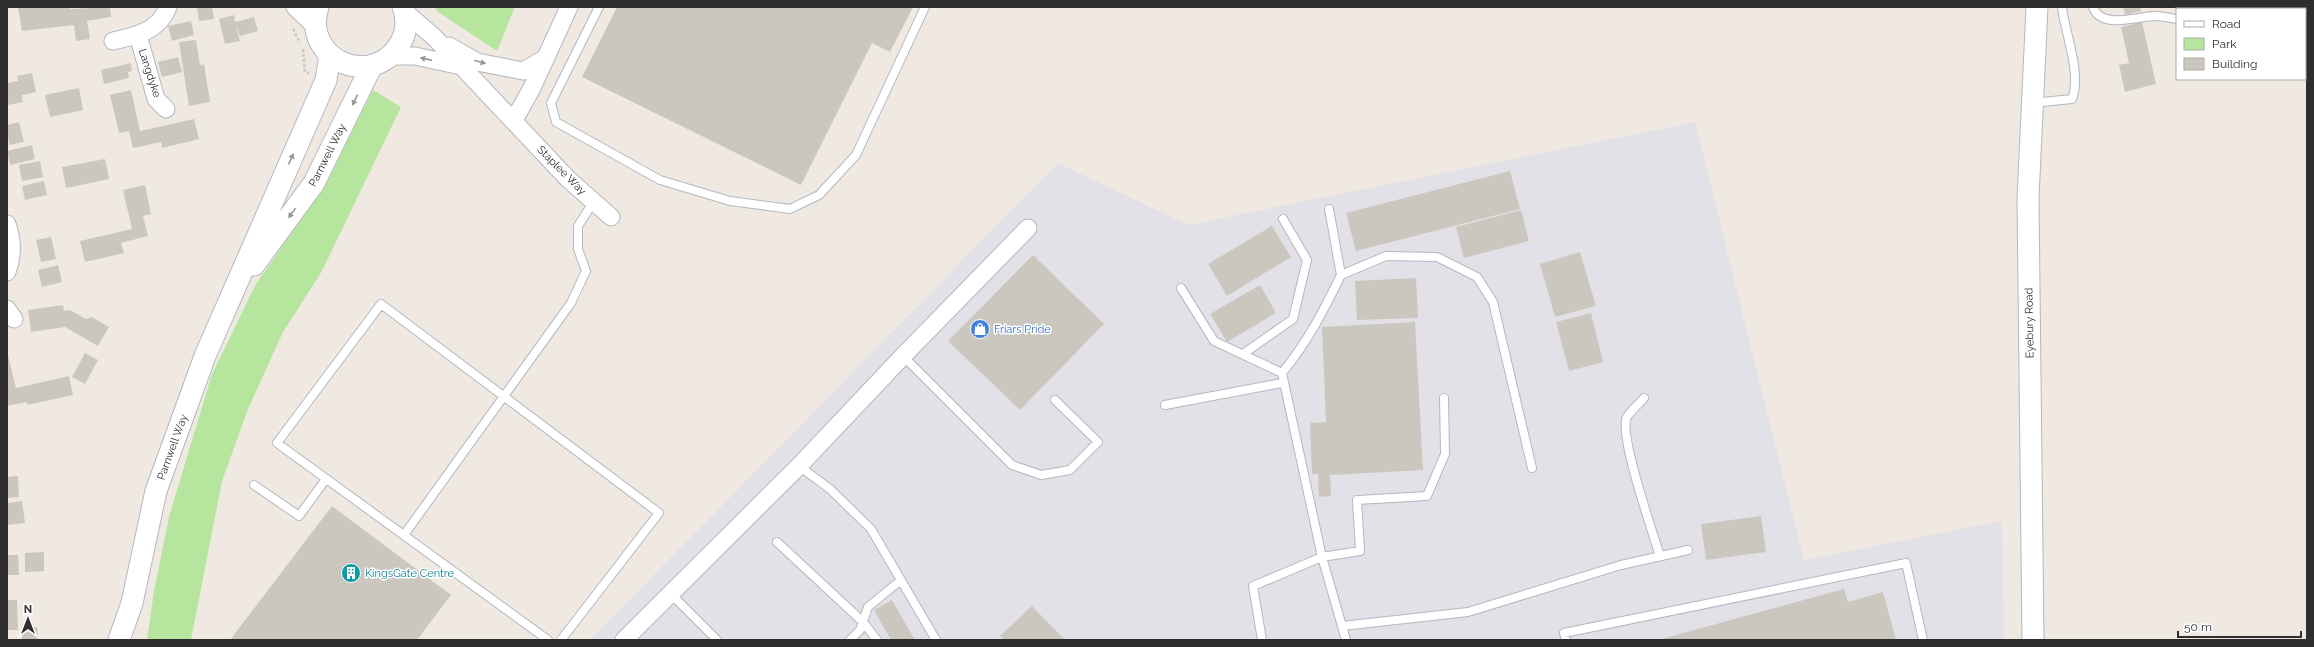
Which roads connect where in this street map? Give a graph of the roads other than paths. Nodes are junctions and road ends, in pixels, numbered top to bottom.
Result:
1 (168, 7) edge
2 (569, 7) edge
3 (599, 7) edge
4 (925, 7) edge
5 (2037, 7) edge
6 (2062, 7) edge
7 (2094, 7) edge
8 (404, 9) edge
9 (292, 14) edge
10 (316, 17) edge
11 (2176, 20) edge
12 (138, 35) junction
13 (434, 37) junction
14 (113, 41) dead end
15 (330, 55) junction
16 (546, 58) junction
17 (381, 60) junction
18 (461, 66) junction
19 (2032, 104) junction
20 (166, 109) dead end
21 (514, 120) junction
22 (594, 202) junction
23 (1329, 209) dead end
24 (611, 217) dead end
25 (1283, 219) dead end
26 (7, 224) edge
27 (1028, 228) dead end
28 (7, 272) edge
29 (1342, 275) junction
30 (1181, 288) dead end
31 (231, 298) junction
32 (1243, 354) junction
33 (903, 356) junction
34 (1282, 373) junction
35 (1282, 383) junction
36 (504, 397) junction
37 (1444, 398) dead end
38 (1644, 398) dead end
39 (1055, 400) dead end
40 (1166, 405) dead end
41 (799, 466) junction
42 (1532, 468) dead end
43 (326, 480) junction
44 (254, 485) dead end
45 (404, 535) junction
46 (777, 542) dead end
47 (1688, 550) dead end
48 (1660, 556) junction
49 (1322, 557) junction
50 (902, 580) junction
51 (671, 594) junction
52 (132, 602) junction
53 (863, 622) junction
54 (1342, 626) junction
55 (119, 640) edge
56 (135, 640) edge
57 (548, 640) edge
58 (561, 640) edge
59 (624, 640) edge
60 (717, 640) edge
61 (850, 640) edge
62 (877, 640) edge
63 (936, 640) edge
64 (1262, 640) edge
65 (1346, 640) edge
66 (1566, 640) edge
67 (1923, 640) edge
68 (2033, 640) edge

1 - 12 street, Langdyke
2 - 16 street
3 - 4 lane
5 - 19 street, Eyebury Road
6 - 19 lane
7 - 11 lane
8 - 13 street, Staplee Way
8 - 17 street, Parnwell Way
9 - 10 street
10 - 15 street
12 - 14 street, Langdyke
12 - 20 street, Langdyke
13 -> 16 street, Staplee Way
13 - 18 street, Staplee Way
15 - 17 street
31 -> 15 street, Parnwell Way
16 - 21 street
18 -> 17 street
17 -> 31 street, Parnwell Way
18 - 21 street, Staplee Way
19 - 68 street, Eyebury Road
21 - 22 street, Staplee Way
22 - 24 street, Staplee Way
22 - 36 lane
23 - 29 lane
25 - 32 lane
26 - 28 street
27 - 33 street
29 - 34 lane
29 - 42 lane
30 - 32 lane
31 - 52 street, Parnwell Way
32 - 34 lane
33 - 39 lane
33 - 41 street
34 - 35 lane
35 - 40 lane
35 - 49 lane
36 - 43 lane
36 - 45 lane
36 - 58 lane
37 - 49 lane
38 - 48 lane
41 - 50 lane
41 - 51 street
43 - 44 lane
43 - 45 lane
45 - 57 lane
46 - 53 lane
47 - 48 lane
48 - 54 lane
49 - 54 lane
49 - 64 lane
50 - 53 lane
50 - 63 lane
51 - 59 street
51 - 60 lane
52 - 55 street, Parnwell Way
52 - 56 street, Parnwell Way
53 - 61 lane
53 - 62 lane
54 - 65 lane
66 - 67 lane

